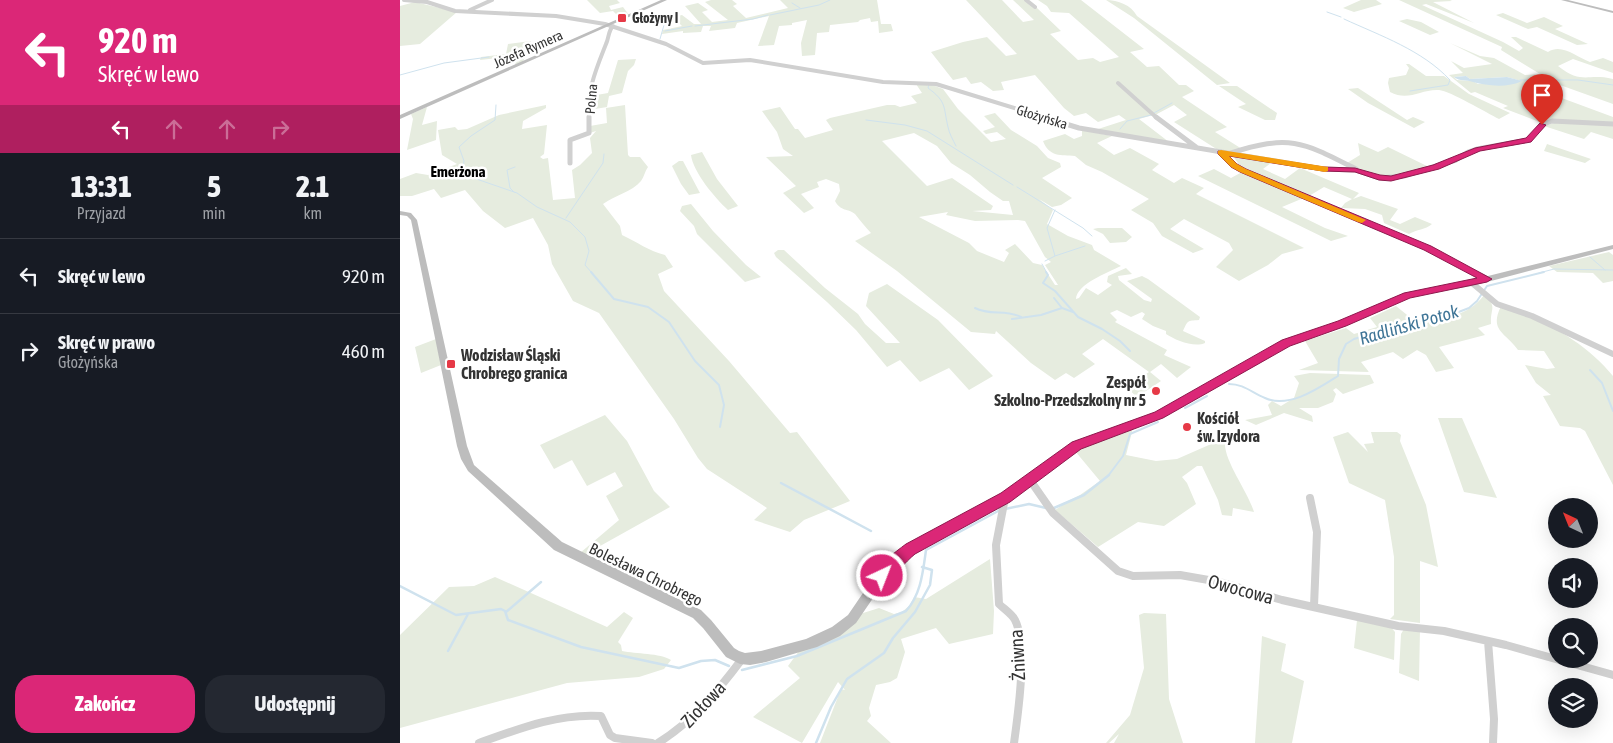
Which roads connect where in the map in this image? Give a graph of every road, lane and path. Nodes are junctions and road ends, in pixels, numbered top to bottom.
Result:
1 (404, 0) edge
2 (417, 0) edge
3 (492, 0) edge
4 (665, 0) edge
5 (1026, 0) edge
6 (1563, 0) edge
7 (1035, 7) dead end
8 (465, 11) junction
9 (1613, 12) edge
10 (611, 26) junction
11 (1118, 84) dead end
12 (400, 118) edge
13 (1613, 124) edge
14 (1199, 149) junction
15 (1221, 152) junction
16 (1230, 154) junction
17 (570, 163) dead end
18 (1362, 171) junction
19 (400, 214) edge
20 (1613, 247) edge
21 (1487, 279) junction
22 (1472, 283) junction
23 (1613, 354) edge
24 (1030, 480) junction
25 (1310, 498) dead end
26 (1004, 506) junction
27 (1314, 606) junction
28 (1488, 641) junction
29 (742, 659) junction
30 (1613, 675) edge
31 (479, 743) edge
32 (652, 743) edge
33 (658, 743) edge
34 (1014, 743) edge
35 (1493, 743) edge

1 - 2 street, Głożyńska
2 - 8 street, Głożyńska
3 - 8 street
4 - 10 street, Józefa Rymera
5 - 7 street
6 - 9 street
8 - 10 street, Głożyńska
10 - 12 street, Józefa Rymera
10 - 14 street, Głożyńska
10 - 17 street, Polna
11 - 14 street
13 - 18 street, Głożyńska
14 - 15 street, Głożyńska
15 - 16 street, Głożyńska
15 - 21 street
16 - 18 street, Głożyńska
16 - 18 street
19 - 29 street, Bolesława Chrobrego
20 - 21 street
21 - 22 street
22 - 23 street
22 - 24 street
24 - 26 street
24 - 27 street, Owocowa
25 - 27 street
26 - 29 street
26 - 34 street, Żniwna
27 - 28 street, Owocowa
28 - 30 street, Owocowa
28 - 35 street
29 - 33 street, Ziołowa
31 - 32 street

